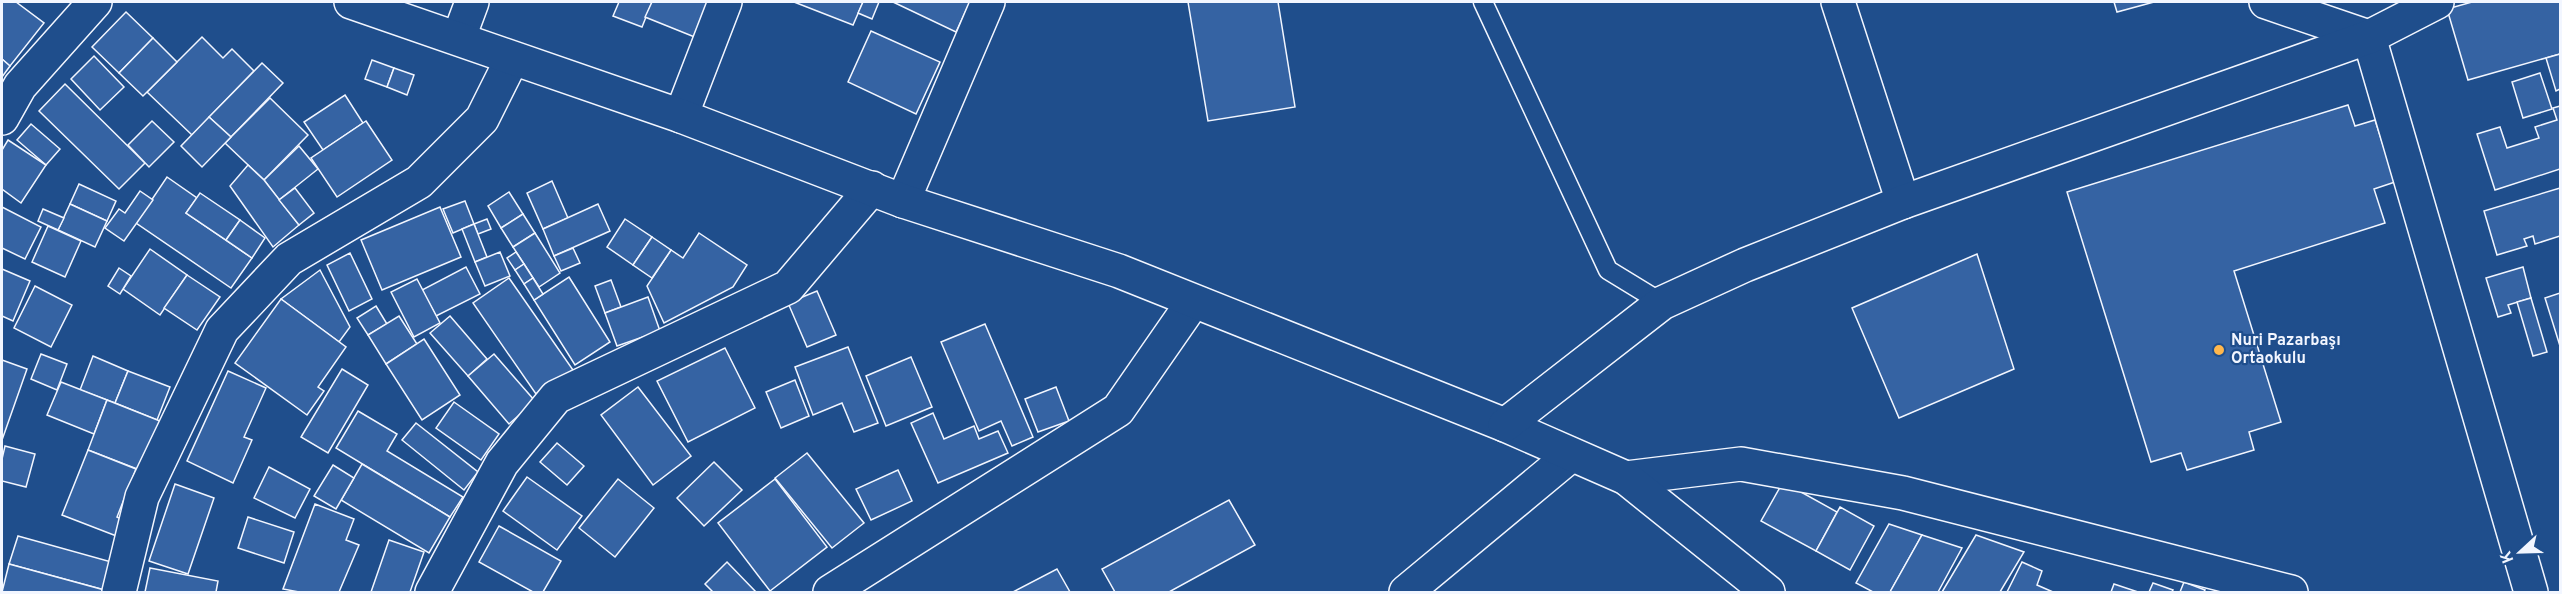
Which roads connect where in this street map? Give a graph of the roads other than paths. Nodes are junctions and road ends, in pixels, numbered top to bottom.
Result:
1 (95, 2) edge
2 (351, 2) edge
3 (472, 2) edge
4 (724, 2) edge
5 (988, 2) edge
6 (1483, 2) edge
7 (1839, 2) edge
8 (2266, 2) edge
9 (2437, 2) edge
10 (2369, 37) junction
11 (459, 38) junction
12 (512, 59) junction
13 (681, 116) junction
14 (2, 118) edge
15 (872, 188) junction
16 (903, 201) junction
17 (1903, 202) junction
18 (1193, 302) junction
19 (1662, 303) junction
20 (1505, 425) junction
21 (1571, 455) junction
22 (1626, 478) junction
23 (119, 592) edge
24 (432, 592) edge
25 (830, 592) edge
26 (1406, 592) edge
27 (1767, 592) edge
28 (2291, 592) edge
29 (2531, 592) edge

1 - 14 street
2 - 11 street
3 - 11 street
4 - 13 street
5 - 16 street
6 - 19 lane
7 - 17 street
8 - 10 street
9 - 10 street
10 - 17 street
10 - 29 street
11 - 12 street
12 - 13 street
12 - 23 street
13 - 15 street
15 - 16 street
15 - 24 street
16 - 18 street
17 - 19 street
18 - 20 street
18 - 25 street
19 - 20 street
20 - 21 street
21 - 22 street
21 - 26 street
22 - 27 street
22 - 28 street

